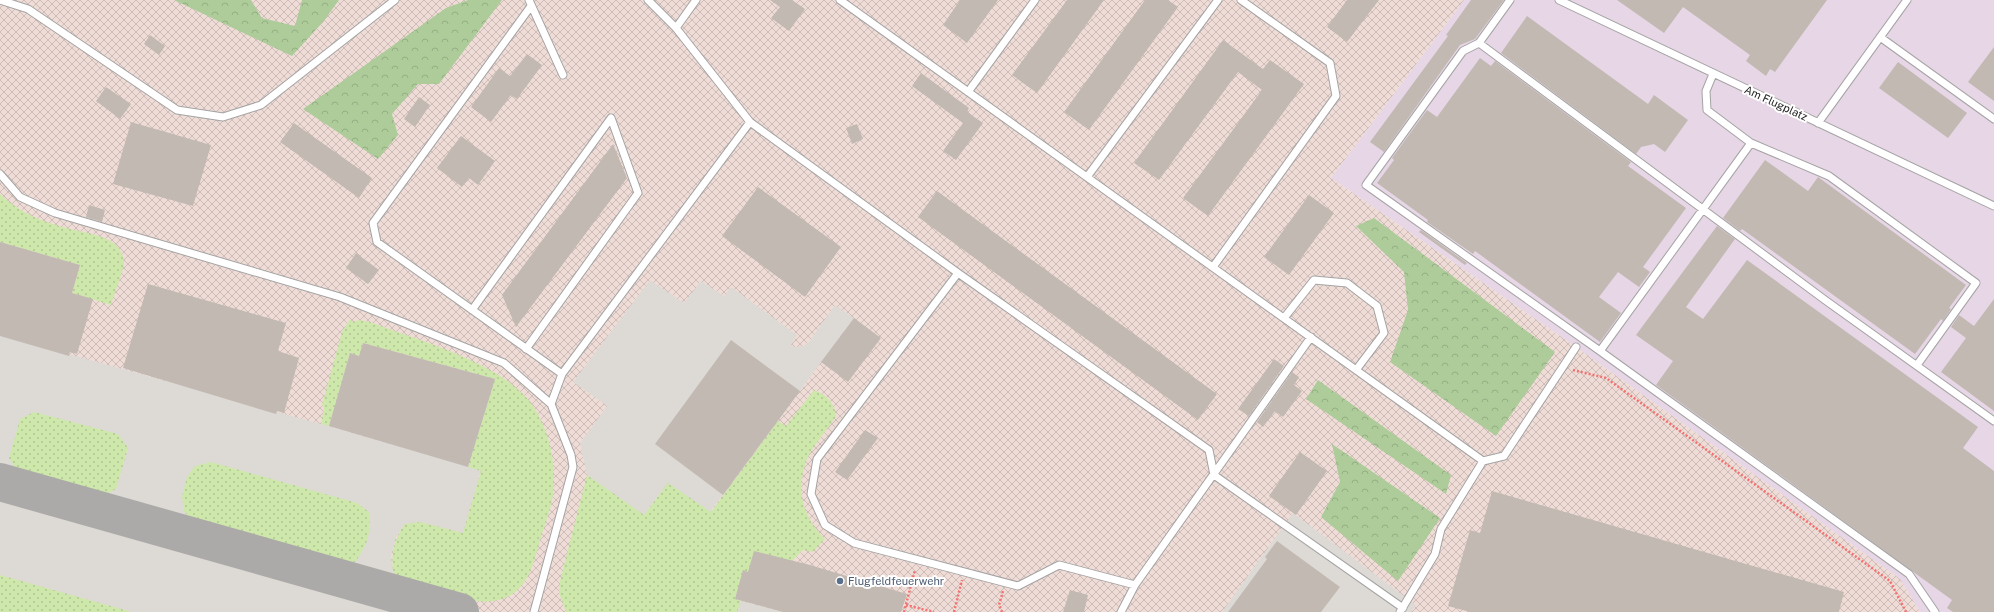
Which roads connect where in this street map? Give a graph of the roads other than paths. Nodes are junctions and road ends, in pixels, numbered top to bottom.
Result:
1 (0, 0) edge
2 (395, 0) edge
3 (648, 0) edge
4 (696, 0) edge
5 (840, 0) edge
6 (1035, 0) edge
7 (1218, 0) edge
8 (1241, 0) edge
9 (1510, 0) edge
10 (1559, 0) edge
11 (1907, 0) edge
12 (530, 3) edge
13 (676, 28) junction
14 (1880, 37) junction
15 (1479, 43) junction
16 (1714, 74) junction
17 (563, 75) dead end
18 (968, 92) junction
19 (1994, 119) edge
20 (750, 122) junction
21 (1818, 123) junction
22 (1751, 143) junction
23 (0, 174) edge
24 (1087, 177) junction
25 (1994, 206) edge
26 (1703, 209) junction
27 (1213, 268) junction
28 (958, 273) junction
29 (472, 310) junction
30 (1284, 318) junction
31 (1311, 337) junction
32 (1576, 347) dead end
33 (526, 349) junction
34 (1600, 351) junction
35 (1917, 365) junction
36 (1356, 370) junction
37 (562, 374) junction
38 (551, 404) junction
39 (1994, 421) edge
40 (1483, 461) junction
41 (1214, 475) junction
42 (1135, 585) junction
43 (1401, 610) edge
44 (534, 612) edge
45 (1121, 612) edge
46 (1935, 612) edge

1 - 2 lane
3 - 13 lane
4 - 13 lane
5 - 18 lane
6 - 18 lane
7 - 24 lane
8 - 27 lane
9 - 15 lane
10 - 16 lane, Am Flugplatz
11 - 14 lane
12 - 17 lane
12 - 29 lane
13 - 20 lane
14 - 19 lane
14 - 21 lane
15 - 26 lane
15 - 34 lane
16 - 21 lane, Am Flugplatz
16 - 22 lane
18 - 24 lane
20 - 28 lane
20 - 37 lane
21 - 25 lane, Am Flugplatz
22 - 26 lane
22 - 35 lane
23 - 38 lane
24 - 27 lane
26 - 34 lane
26 - 35 lane
27 - 30 lane
28 - 41 lane
28 - 42 lane
29 - 33 lane
29 - 33 lane
30 - 31 lane
30 - 36 lane
31 - 36 lane
31 - 41 lane
32 - 40 lane
33 - 37 lane
34 - 46 lane
35 - 39 lane
36 - 40 lane
37 - 38 lane
38 - 44 lane
40 - 43 lane
41 - 42 lane
41 - 43 lane
42 - 45 lane

